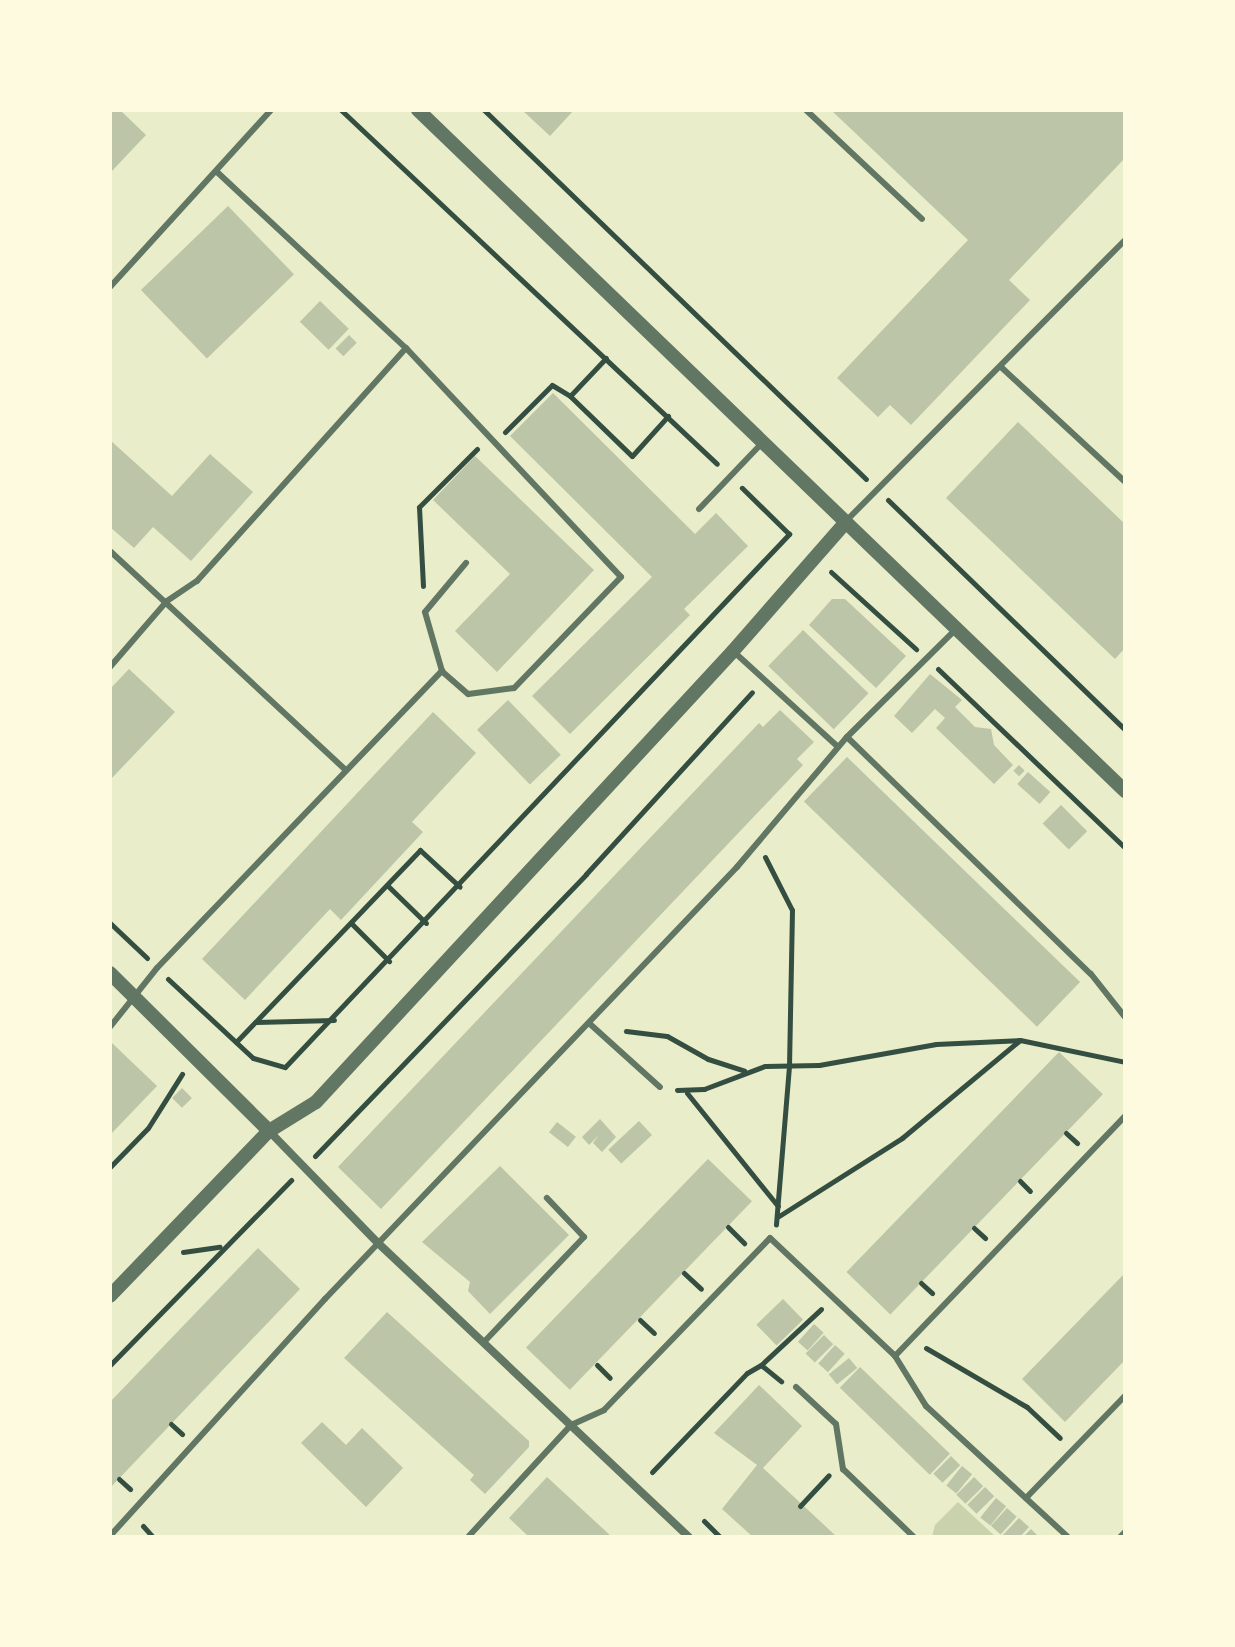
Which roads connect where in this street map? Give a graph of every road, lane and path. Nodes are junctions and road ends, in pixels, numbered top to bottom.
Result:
1 (271, 110) edge
2 (341, 110) edge
3 (418, 110) edge
4 (484, 110) edge
5 (806, 110) edge
6 (216, 171) junction
7 (922, 219) dead end
8 (1125, 240) edge
9 (110, 287) edge
10 (406, 348) junction
11 (606, 358) junction
12 (1001, 367) junction
13 (570, 396) junction
14 (668, 416) junction
15 (762, 443) junction
16 (493, 444) junction
17 (731, 477) junction
18 (1125, 482) edge
19 (877, 490) junction
20 (699, 509) dead end
21 (845, 523) junction
22 (789, 534) junction
23 (110, 551) edge
24 (815, 557) junction
25 (466, 563) dead end
26 (167, 601) junction
27 (425, 612) junction
28 (957, 628) junction
29 (733, 651) junction
30 (926, 659) junction
31 (110, 667) edge
32 (442, 671) junction
33 (764, 679) junction
34 (1125, 730) edge
35 (847, 737) junction
36 (838, 747) junction
37 (345, 769) junction
38 (1125, 791) edge
39 (757, 842) junction
40 (1125, 848) edge
41 (388, 886) junction
42 (460, 887) junction
43 (110, 923) edge
44 (351, 923) junction
45 (426, 923) junction
46 (389, 961) junction
47 (157, 968) junction
48 (110, 973) edge
49 (137, 999) junction
50 (1125, 1017) edge
51 (334, 1020) junction
52 (255, 1022) junction
53 (590, 1024) junction
54 (110, 1027) edge
55 (1020, 1040) junction
56 (236, 1042) junction
57 (192, 1052) junction
58 (1125, 1062) edge
59 (789, 1066) junction
60 (744, 1071) junction
61 (660, 1087) joint
62 (687, 1092) junction
63 (1125, 1116) edge
64 (269, 1131) junction
65 (110, 1167) edge
66 (302, 1169) junction
67 (547, 1198) dead end
68 (778, 1206) junction
69 (779, 1216) junction
70 (770, 1238) junction
71 (378, 1243) junction
72 (110, 1296) edge
73 (832, 1297) junction
74 (911, 1340) junction
75 (484, 1342) junction
76 (895, 1356) junction
77 (110, 1365) edge
78 (761, 1365) junction
79 (796, 1387) joint
80 (1125, 1396) edge
81 (571, 1425) junction
82 (1073, 1449) junction
83 (841, 1462) junction
84 (652, 1472) dead end
85 (1026, 1498) junction
86 (800, 1506) dead end
87 (1125, 1532) edge
88 (110, 1536) edge
89 (468, 1537) edge
90 (689, 1537) edge
91 (914, 1537) edge
92 (1068, 1537) edge
93 (1120, 1537) edge

1 - 6 lane
2 - 11 path
3 - 15 street
4 - 19 path
5 - 7 lane
6 - 9 lane
6 - 10 lane
8 - 12 lane
10 - 16 lane
10 - 26 lane
11 - 13 path
11 - 14 path
12 - 18 lane
12 - 19 lane
13 - 14 path
13 - 16 path
14 - 17 path
15 - 17 lane
15 - 21 street
16 - 27 path
16 - 32 lane
17 - 20 lane
17 - 22 path
19 - 21 lane
19 - 34 path
21 - 24 street
21 - 28 street
22 - 24 path
22 - 42 path
23 - 26 lane
24 - 29 street
24 - 30 path
25 - 27 lane
26 - 31 lane
26 - 37 lane
27 - 32 lane
28 - 30 lane
28 - 38 street
29 - 33 lane
29 - 64 street
30 - 35 lane
30 - 40 path
32 - 37 lane
33 - 36 lane
33 - 66 path
35 - 36 lane
35 - 50 lane
36 - 39 lane
37 - 47 lane
39 - 53 lane
39 - 59 path
41 - 42 path
41 - 44 path
41 - 45 path
42 - 45 path
43 - 47 path
44 - 46 path
44 - 52 path
45 - 46 path
46 - 51 path
47 - 49 lane
47 - 56 path
48 - 49 street
49 - 54 lane
49 - 57 street
51 - 52 path
51 - 56 path
52 - 56 path
53 - 60 path
53 - 61 lane
53 - 71 lane
55 - 58 path
55 - 59 path
55 - 69 path
57 - 64 street
57 - 65 path
59 - 60 path
59 - 68 path
60 - 62 path
61 - 62 path
62 - 68 path
63 - 74 lane
64 - 66 street
64 - 72 street
66 - 71 street
66 - 77 path
67 - 75 lane
68 - 69 path
69 - 70 path
70 - 73 lane
70 - 81 lane
71 - 75 street
71 - 88 lane
73 - 76 lane
73 - 78 path
74 - 76 lane
74 - 82 path
75 - 81 street
76 - 85 lane
78 - 79 path
78 - 84 path
79 - 83 lane
80 - 82 lane
81 - 89 lane
81 - 90 street
82 - 85 lane
83 - 86 path
83 - 91 lane
85 - 92 lane
87 - 93 lane

